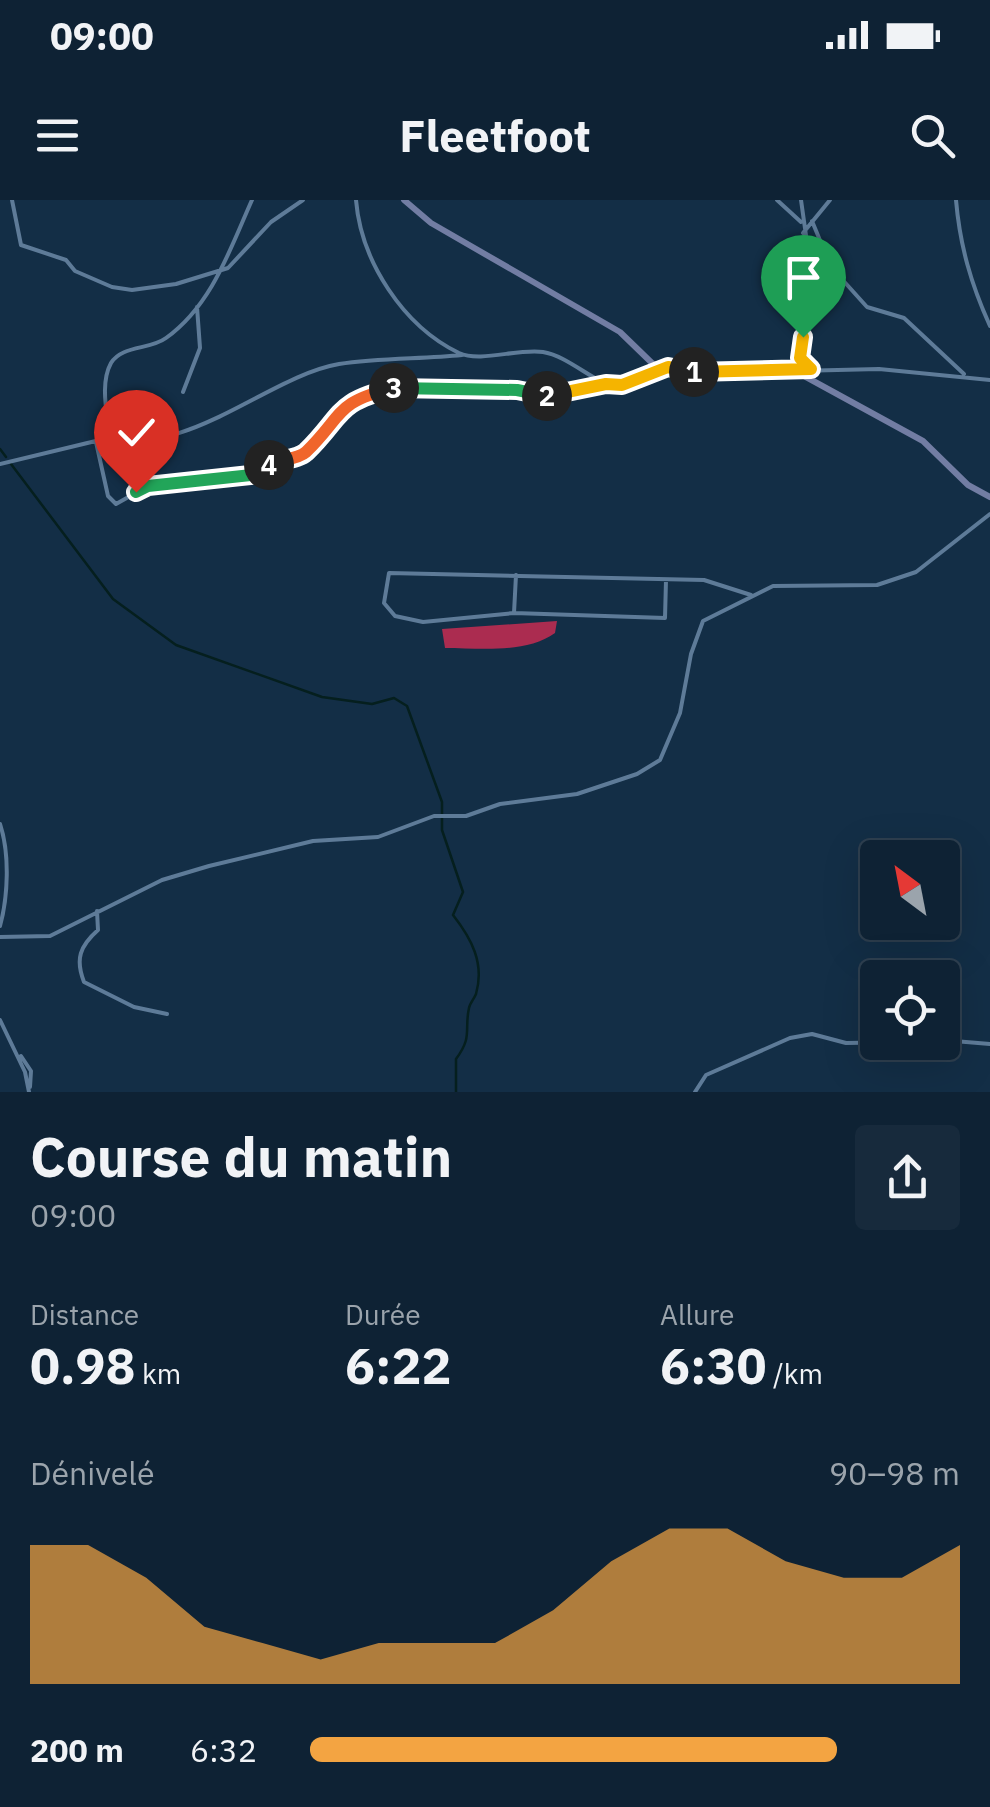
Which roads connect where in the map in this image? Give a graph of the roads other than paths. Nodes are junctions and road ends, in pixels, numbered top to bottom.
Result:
1 (12, 200) edge
2 (252, 200) edge
3 (303, 200) edge
4 (356, 200) edge
5 (404, 200) edge
6 (777, 200) edge
7 (801, 200) edge
8 (830, 200) edge
9 (956, 200) edge
10 (801, 222) junction
11 (812, 222) junction
12 (802, 233) junction
13 (221, 270) junction
14 (197, 307) junction
15 (990, 326) edge
16 (462, 355) junction
17 (668, 367) junction
18 (811, 369) junction
19 (795, 371) junction
20 (964, 374) junction
21 (990, 380) edge
22 (606, 384) junction
23 (182, 392) dead end
24 (109, 433) junction
25 (96, 442) junction
26 (0, 464) edge
27 (990, 497) edge
28 (990, 514) edge
29 (516, 575) junction
30 (666, 580) junction
31 (751, 595) junction
32 (514, 613) junction
33 (0, 824) edge
34 (97, 911) junction
35 (0, 926) edge
36 (0, 937) edge
37 (166, 1014) dead end
38 (0, 1020) edge
39 (960, 1042) edge
40 (860, 1043) edge
41 (990, 1044) edge
42 (18, 1054) junction
43 (695, 1092) edge

1 - 13 street
2 - 13 street
3 - 13 street
4 - 16 street
5 - 17 street
6 - 10 street
7 - 10 street
8 - 11 street
9 - 15 street
10 - 12 street
11 - 12 street
11 - 20 street
12 - 18 street
13 - 14 street
14 - 23 street
14 - 24 street
16 - 22 street
16 - 24 street
17 - 19 street
17 - 22 street
18 - 19 street
18 - 20 street
19 - 27 street
20 - 21 street
22 - 25 street
24 - 25 street
25 - 26 street
28 - 31 street
29 - 30 street
29 - 32 street
29 - 32 street
30 - 31 street
30 - 32 street
31 - 34 street
33 - 35 street
34 - 36 street
34 - 37 street
38 - 42 street
39 - 41 street
40 - 43 street
42 - 42 street

